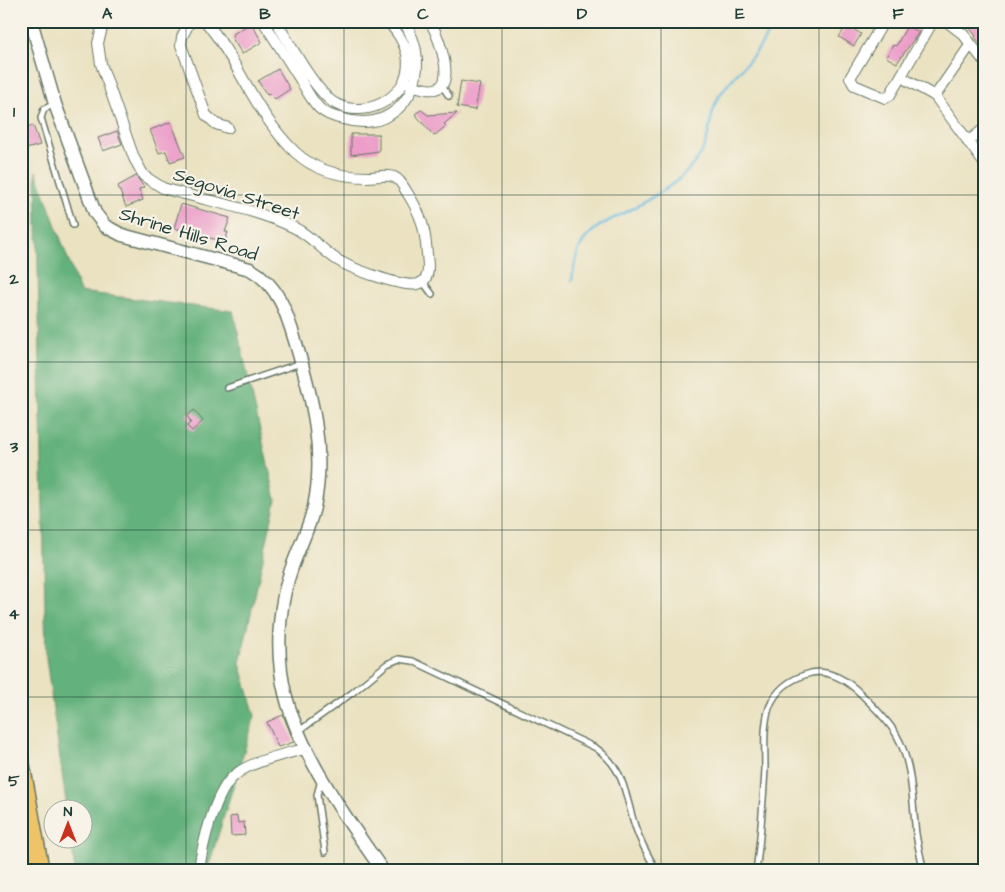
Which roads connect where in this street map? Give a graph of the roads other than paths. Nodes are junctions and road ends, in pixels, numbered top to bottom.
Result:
1 (31, 21) edge
2 (104, 21) edge
3 (190, 21) edge
4 (205, 21) edge
5 (263, 21) edge
6 (276, 21) edge
7 (388, 21) edge
8 (403, 21) edge
9 (430, 21) edge
10 (884, 21) edge
11 (933, 21) edge
12 (946, 21) edge
13 (971, 44) junction
14 (984, 61) edge
15 (302, 62) junction
16 (293, 68) junction
17 (901, 77) junction
18 (409, 84) junction
19 (442, 86) junction
20 (449, 96) dead end
21 (935, 96) junction
22 (56, 104) junction
23 (228, 128) dead end
24 (984, 129) edge
25 (968, 142) junction
26 (984, 163) edge
27 (73, 225) dead end
28 (423, 282) junction
29 (432, 294) dead end
30 (302, 363) junction
31 (227, 388) dead end
32 (299, 731) junction
33 (307, 748) junction
34 (21, 762) edge
35 (322, 777) junction
36 (21, 851) edge
37 (325, 852) dead end
38 (25, 871) edge
39 (41, 871) edge
40 (199, 871) edge
41 (384, 871) edge
42 (657, 871) edge
43 (756, 871) edge
44 (924, 871) edge

1 - 22 street, Shrine Hills Road
2 - 28 street, Segovia Street
3 - 23 street
4 - 28 street
5 - 16 street
6 - 15 street
7 - 18 street
8 - 18 street
9 - 19 street
10 - 17 street
11 - 17 street
12 - 13 street
13 - 14 street
13 - 21 street
15 - 16 street
15 - 18 street
16 - 18 street
17 - 21 street
18 - 19 street
19 - 20 lane
21 - 25 street
22 - 27 lane
22 - 30 street, Shrine Hills Road
24 - 25 street
25 - 26 street
28 - 29 lane
30 - 31 lane
30 - 32 street, Shrine Hills Road
32 - 33 street, Shrine Hills Road
32 - 42 lane
33 - 35 street, Shrine Hills Road
33 - 40 street
34 - 39 highway
35 - 37 lane
35 - 41 street, Shrine Hills Road
36 - 38 highway
43 - 44 lane

